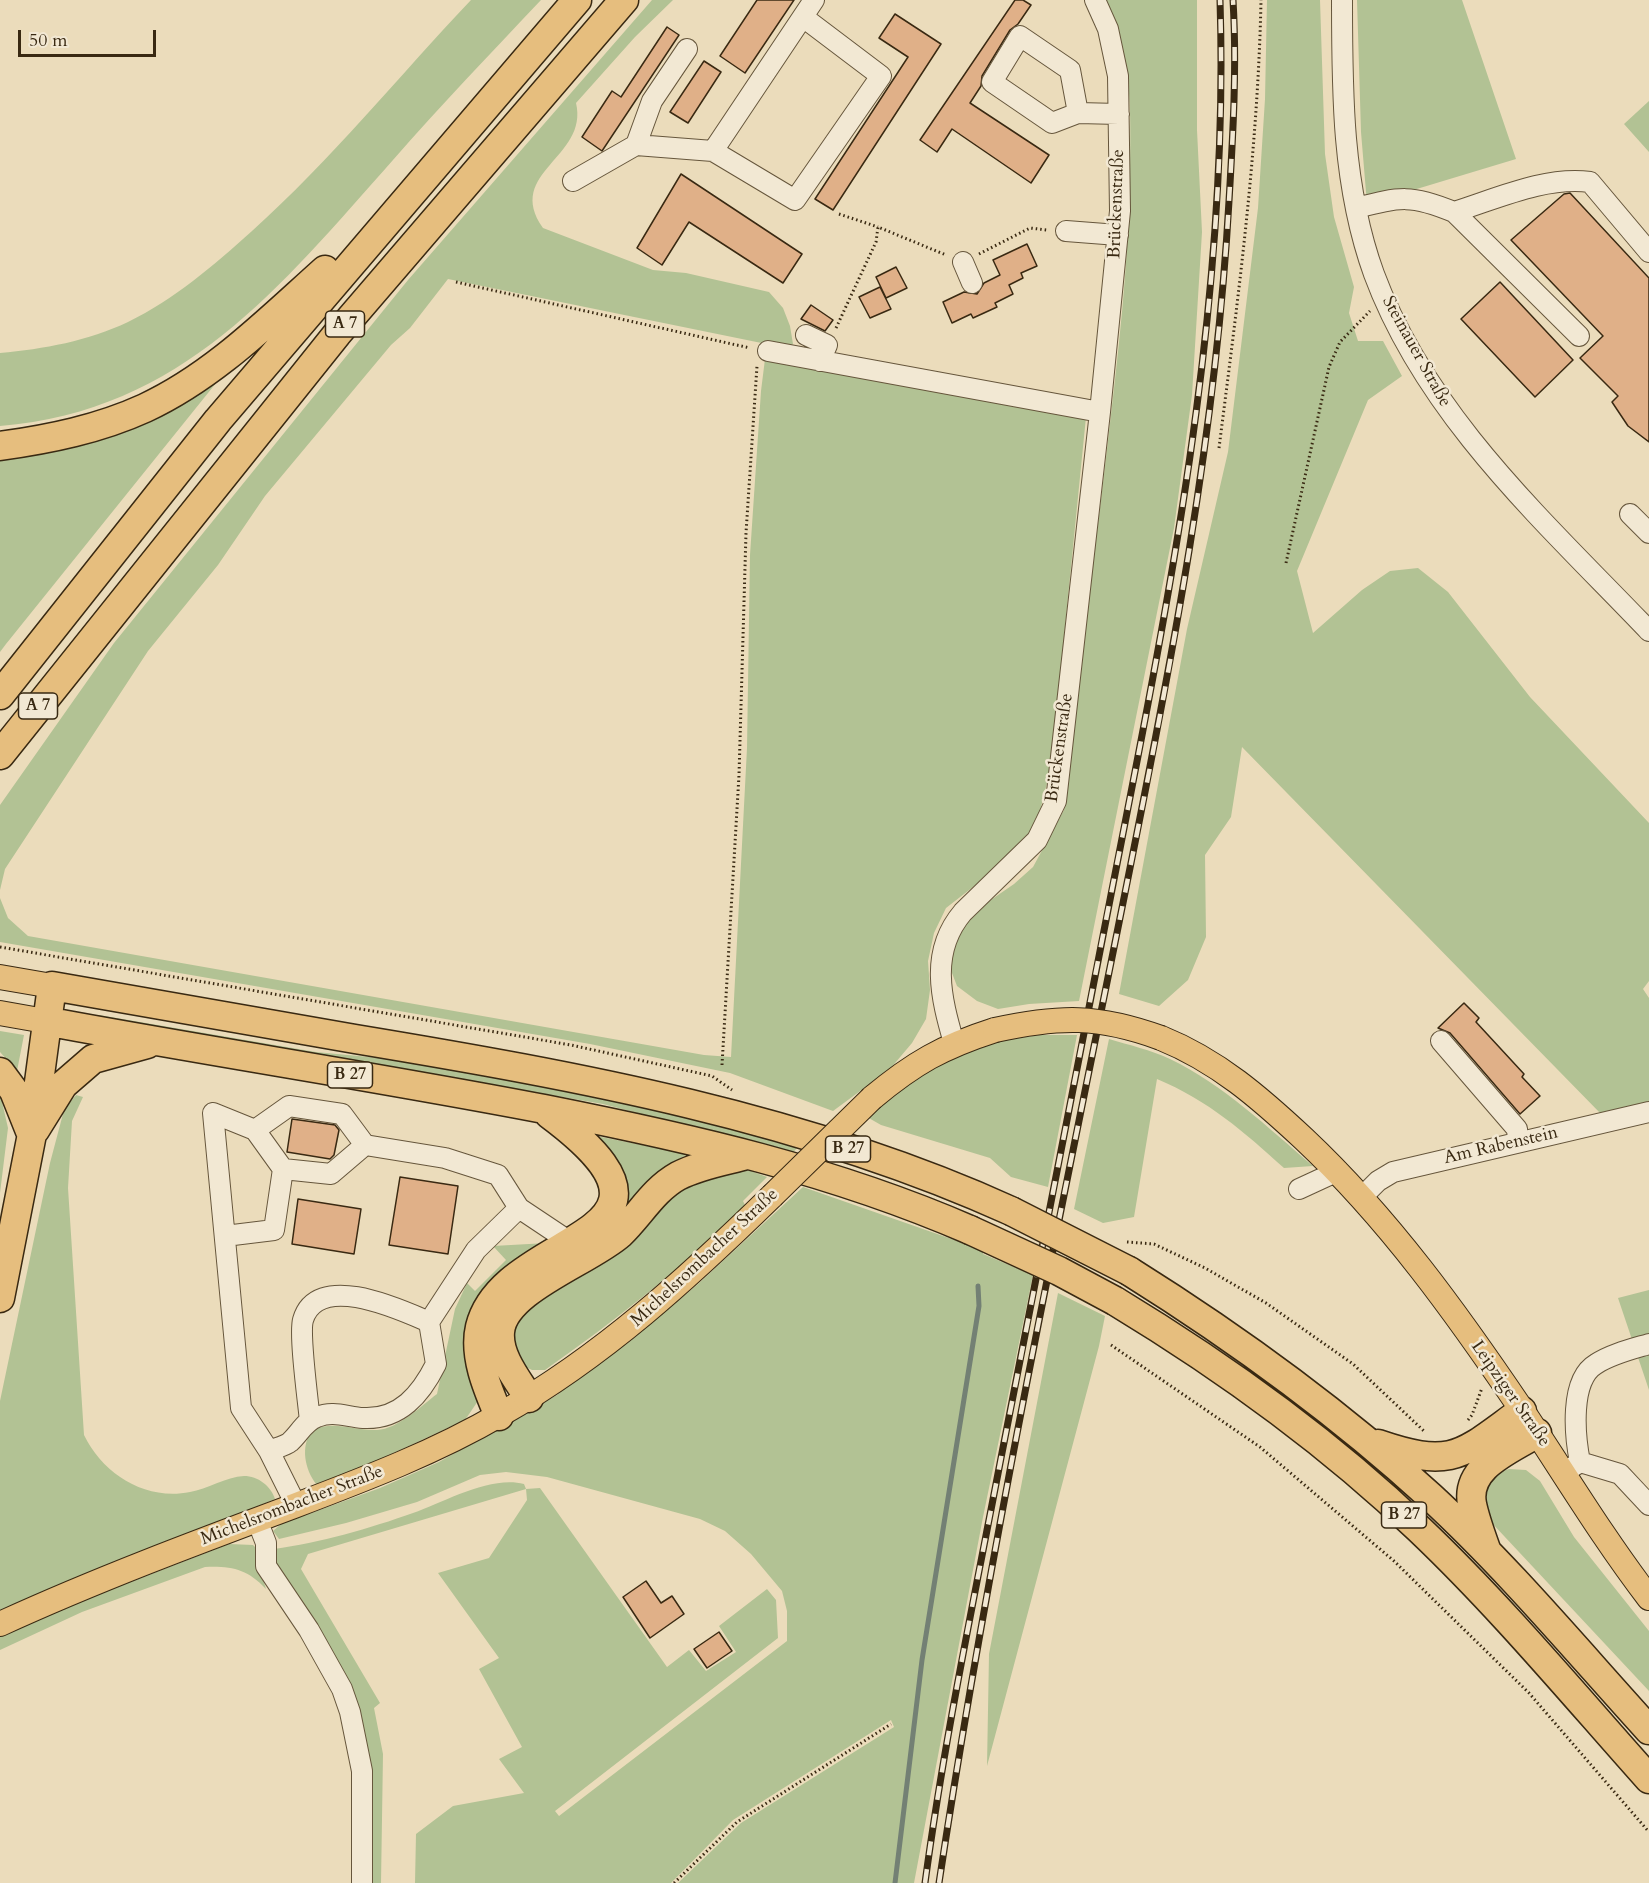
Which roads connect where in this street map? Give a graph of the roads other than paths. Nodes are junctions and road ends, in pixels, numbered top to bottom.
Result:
1 (577, 0) edge
2 (624, 0) edge
3 (814, 0) edge
4 (1095, 0) edge
5 (1341, 0) edge
6 (803, 16) junction
7 (687, 49) dead end
8 (1078, 113) junction
9 (1119, 114) junction
10 (636, 145) junction
11 (713, 151) junction
12 (573, 181) dead end
13 (1356, 208) junction
14 (395, 210) junction
15 (1454, 212) junction
16 (1066, 231) road end
17 (1118, 236) junction
18 (1649, 252) edge
19 (963, 262) road end
20 (972, 283) dead end
21 (806, 335) dead end
22 (1579, 336) dead end
23 (763, 350) road end
24 (824, 353) junction
25 (1100, 412) junction
26 (0, 446) edge
27 (1630, 514) dead end
28 (1649, 533) edge
29 (1649, 631) edge
30 (0, 695) edge
31 (0, 756) edge
32 (0, 977) edge
33 (52, 986) junction
34 (0, 1013) edge
35 (45, 1021) junction
36 (1442, 1041) dead end
37 (157, 1042) junction
38 (954, 1043) junction
39 (0, 1072) edge
40 (543, 1109) junction
41 (1649, 1112) edge
42 (255, 1130) junction
43 (32, 1134) junction
44 (1518, 1141) junction
45 (365, 1145) junction
46 (751, 1154) junction
47 (283, 1169) junction
48 (1338, 1171) junction
49 (1299, 1189) dead end
50 (1362, 1197) junction
51 (519, 1208) junction
52 (225, 1236) junction
53 (570, 1242) junction
54 (0, 1298) edge
55 (429, 1322) junction
56 (1649, 1344) edge
57 (528, 1398) junction
58 (499, 1416) junction
59 (310, 1421) junction
60 (1529, 1421) junction
61 (1367, 1441) junction
62 (269, 1451) junction
63 (1571, 1467) junction
64 (296, 1505) junction
65 (1649, 1505) edge
66 (257, 1520) junction
67 (1488, 1554) junction
68 (1649, 1598) edge
69 (0, 1624) edge
70 (1649, 1730) edge
71 (1649, 1779) edge
72 (362, 1883) edge

1 - 14 highway, A 7
2 - 31 highway, A 7
3 - 6 street
4 - 9 street, Brückenstraße
5 - 13 street, Steinauer Straße
6 - 11 street
6 - 11 street
7 - 10 street
8 - 8 street
8 - 9 street
9 - 17 street, Brückenstraße
10 - 11 street
10 - 12 street
13 - 15 street
13 - 29 street, Steinauer Straße
14 - 26 highway
14 - 30 highway, A 7
15 - 18 street
15 - 22 street
16 - 17 street
17 - 25 street, Brückenstraße
19 - 20 street
21 - 24 street
23 - 24 street
24 - 25 street
25 - 38 street, Brückenstraße
27 - 28 street
32 - 33 main road, B 27
33 - 35 highway
33 - 61 highway, B 27, bridge
34 - 35 main road, B 27
35 - 37 highway, B 27
35 - 43 highway
36 - 44 street
37 - 40 highway, B 27
37 - 43 highway
38 - 48 main road, Michelsrombacher Straße, bridge
38 - 57 main road, Michelsrombacher Straße, bridge
39 - 43 highway
40 - 46 highway, B 27
40 - 53 highway
41 - 44 street, Am Rabenstein
42 - 45 street
42 - 47 street
42 - 52 street
43 - 54 highway
44 - 50 street, Am Rabenstein
45 - 47 street
45 - 51 street
46 - 57 highway
46 - 71 highway, B 27, bridge
47 - 52 street
48 - 49 street
48 - 50 main road, Michelsrombacher Straße
50 - 60 main road, Leipziger Straße
51 - 53 street
51 - 55 street
52 - 62 street
53 - 58 highway
55 - 59 street
55 - 59 street
56 - 63 street
57 - 58 main road, Michelsrombacher Straße
58 - 64 main road, Michelsrombacher Straße
59 - 62 street
60 - 61 highway
60 - 63 main road, Leipziger Straße
60 - 67 highway
61 - 67 highway, B 27
62 - 64 street
63 - 65 street
63 - 68 main road, Leipziger Straße
64 - 66 main road, Michelsrombacher Straße
66 - 69 main road, Michelsrombacher Straße
66 - 72 street
67 - 70 highway, B 27

